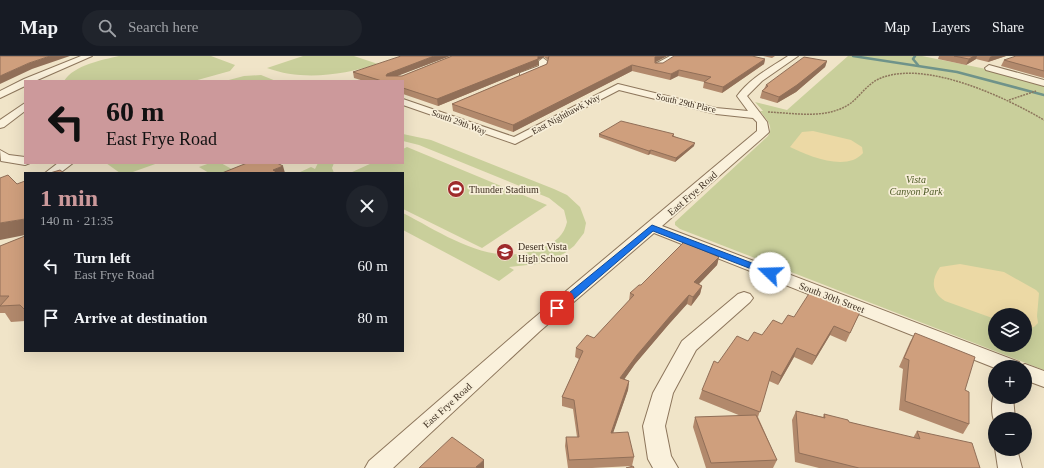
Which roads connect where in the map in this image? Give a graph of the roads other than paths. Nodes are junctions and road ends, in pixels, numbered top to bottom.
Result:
1 (88, 56) edge
2 (676, 56) edge
3 (794, 56) edge
4 (544, 61) dead end
5 (766, 61) edge
6 (999, 62) dead end
7 (782, 64) junction
8 (658, 66) edge
9 (514, 79) edge
10 (28, 80) edge
11 (1044, 83) edge
12 (20, 87) edge
13 (618, 87) joint
14 (0, 95) edge
15 (404, 102) edge
16 (24, 107) edge
17 (449, 107) dead end
18 (435, 113) junction
19 (759, 113) junction
20 (0, 125) edge
21 (515, 142) joint
22 (0, 154) edge
23 (24, 161) edge
24 (64, 164) edge
25 (52, 172) edge
26 (652, 227) junction
27 (744, 298) dead end
28 (993, 360) edge
29 (1032, 375) edge
30 (1044, 379) edge
31 (1007, 456) edge
32 (377, 468) edge
33 (666, 468) edge
34 (1010, 468) edge

1 - 10 street
2 - 8 street
3 - 7 street, East Frye Road
4 - 9 street
5 - 7 street
6 - 11 street
7 - 19 street, East Frye Road
12 - 14 street
13 - 19 street, South 29th Place
13 - 21 street, East Nighthawk Way
15 - 18 street, South 29th Way
16 - 20 street
17 - 18 street
18 - 21 street, South 29th Way
19 - 26 street, East Frye Road
22 - 23 street
24 - 25 street
26 - 28 street, South 30th Street
26 - 32 street, East Frye Road
27 - 33 street
29 - 30 street
31 - 34 street

